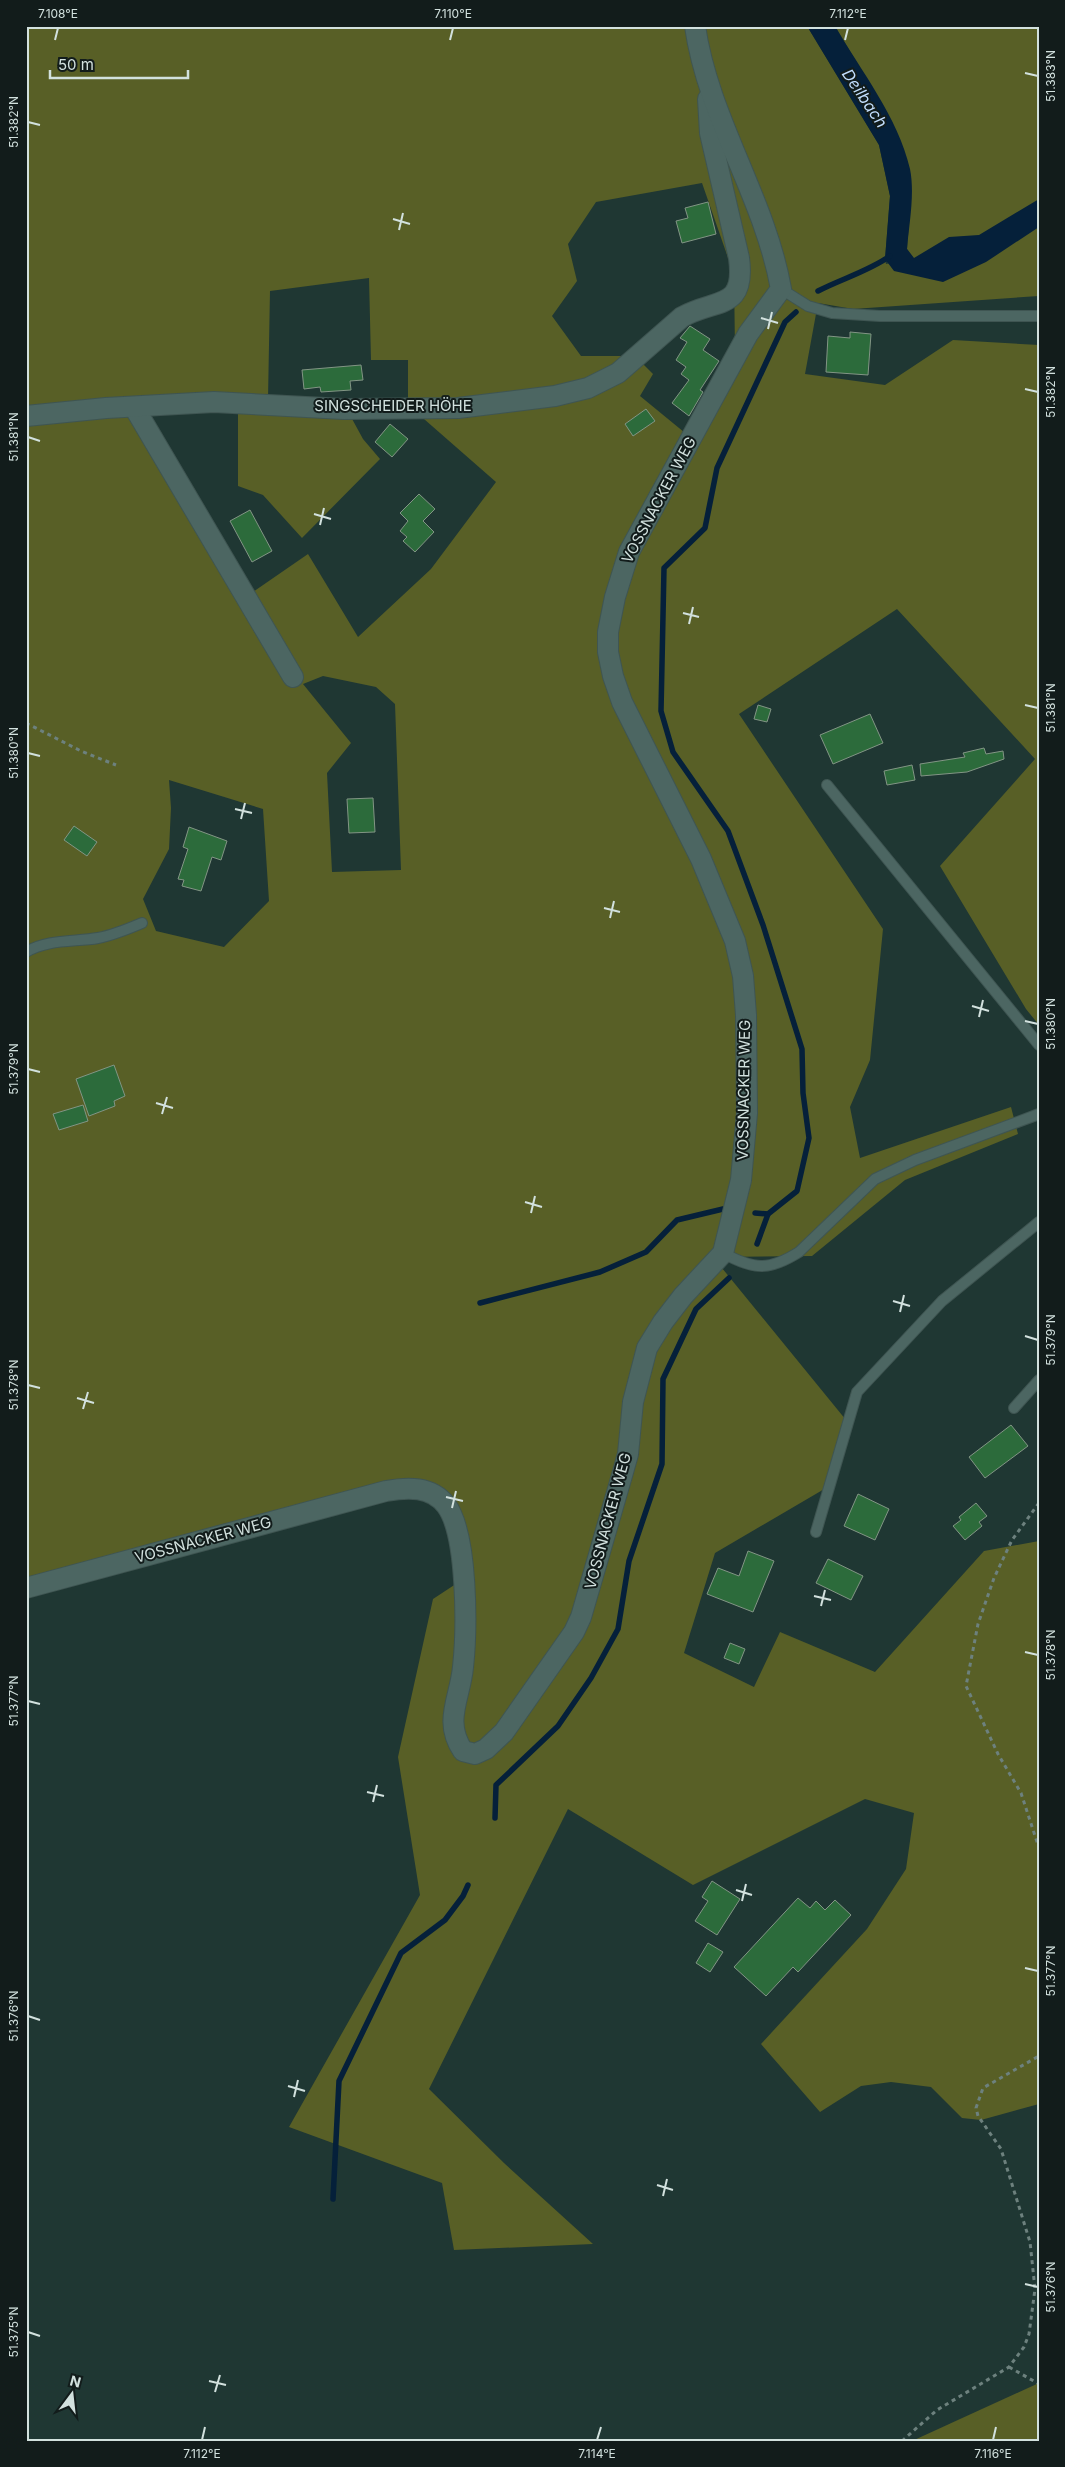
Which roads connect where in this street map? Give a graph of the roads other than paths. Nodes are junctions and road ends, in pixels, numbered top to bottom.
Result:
1 (695, 26) edge
2 (707, 84) junction
3 (781, 289) junction
4 (1039, 316) edge
5 (134, 407) junction
6 (26, 416) edge
7 (293, 677) dead end
8 (827, 785) dead end
9 (142, 923) dead end
10 (26, 952) edge
11 (1039, 1045) edge
12 (1039, 1114) edge
13 (1039, 1222) edge
14 (723, 1253) junction
15 (1039, 1380) edge
16 (1014, 1408) dead end
17 (816, 1532) dead end
18 (26, 1588) edge

1 - 2 street
2 - 3 street
2 - 5 street, SINGSCHEIDER HÖHE
3 - 4 lane
3 - 14 street, VOSSNACKER WEG
5 - 6 street, SINGSCHEIDER HÖHE
5 - 7 street
8 - 11 lane
9 - 10 lane
12 - 14 lane
13 - 17 lane
14 - 18 street, VOSSNACKER WEG
15 - 16 lane

